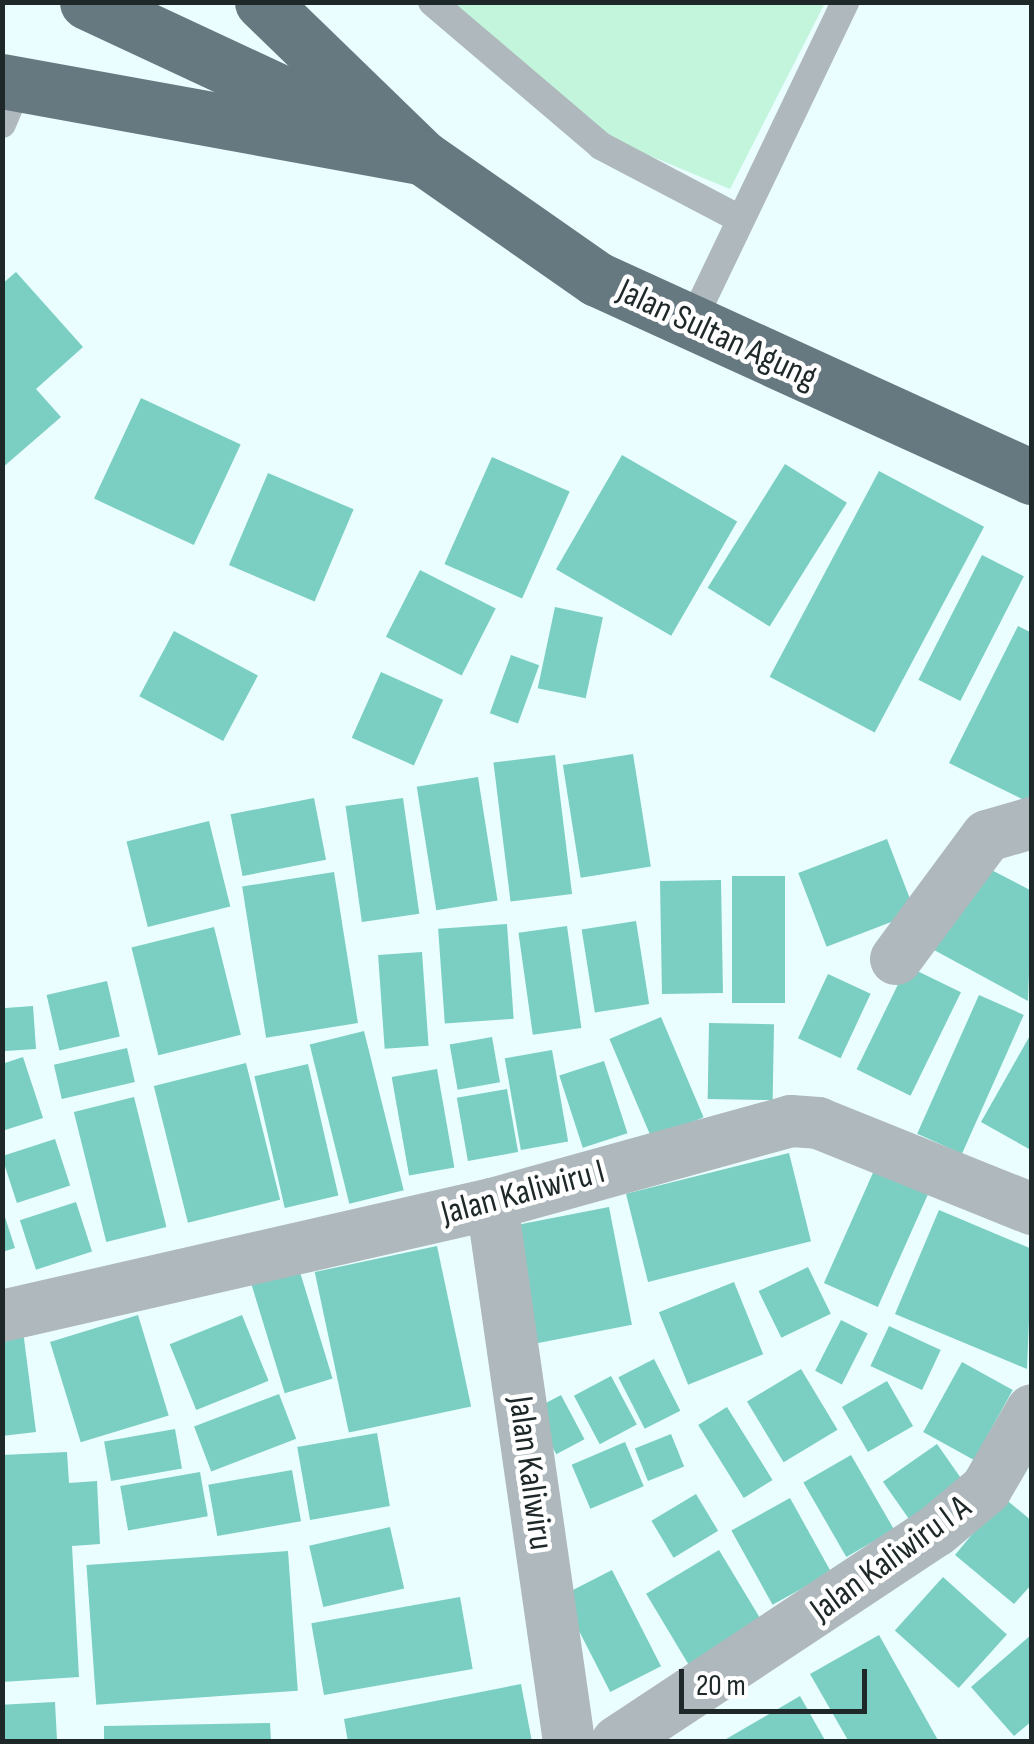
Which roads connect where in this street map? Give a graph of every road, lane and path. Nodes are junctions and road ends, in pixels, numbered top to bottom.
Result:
1 (87, 2) edge
2 (262, 2) edge
3 (432, 2) edge
4 (844, 2) edge
5 (8, 96) edge
6 (422, 157) junction
7 (738, 218) junction
8 (691, 324) junction
9 (1032, 477) edge
10 (1032, 822) edge
11 (896, 960) dead end
12 (492, 1204) junction
13 (1032, 1209) edge
14 (2, 1316) edge
15 (1032, 1410) edge
16 (569, 1742) edge
17 (617, 1742) edge

1 - 6 highway, Jalan Sultan Agung
2 - 6 highway, Jalan Sultan Agung
3 - 7 lane
4 - 7 lane
5 - 6 highway
6 - 8 highway, Jalan Sultan Agung
7 - 8 lane
8 - 9 highway, Jalan Sultan Agung
10 - 11 street
12 - 13 street, Jalan Kaliwiru I
12 - 14 street, Jalan Kaliwiru I
12 - 16 street, Jalan Kaliwiru
15 - 17 street, Jalan Kaliwiru I A

